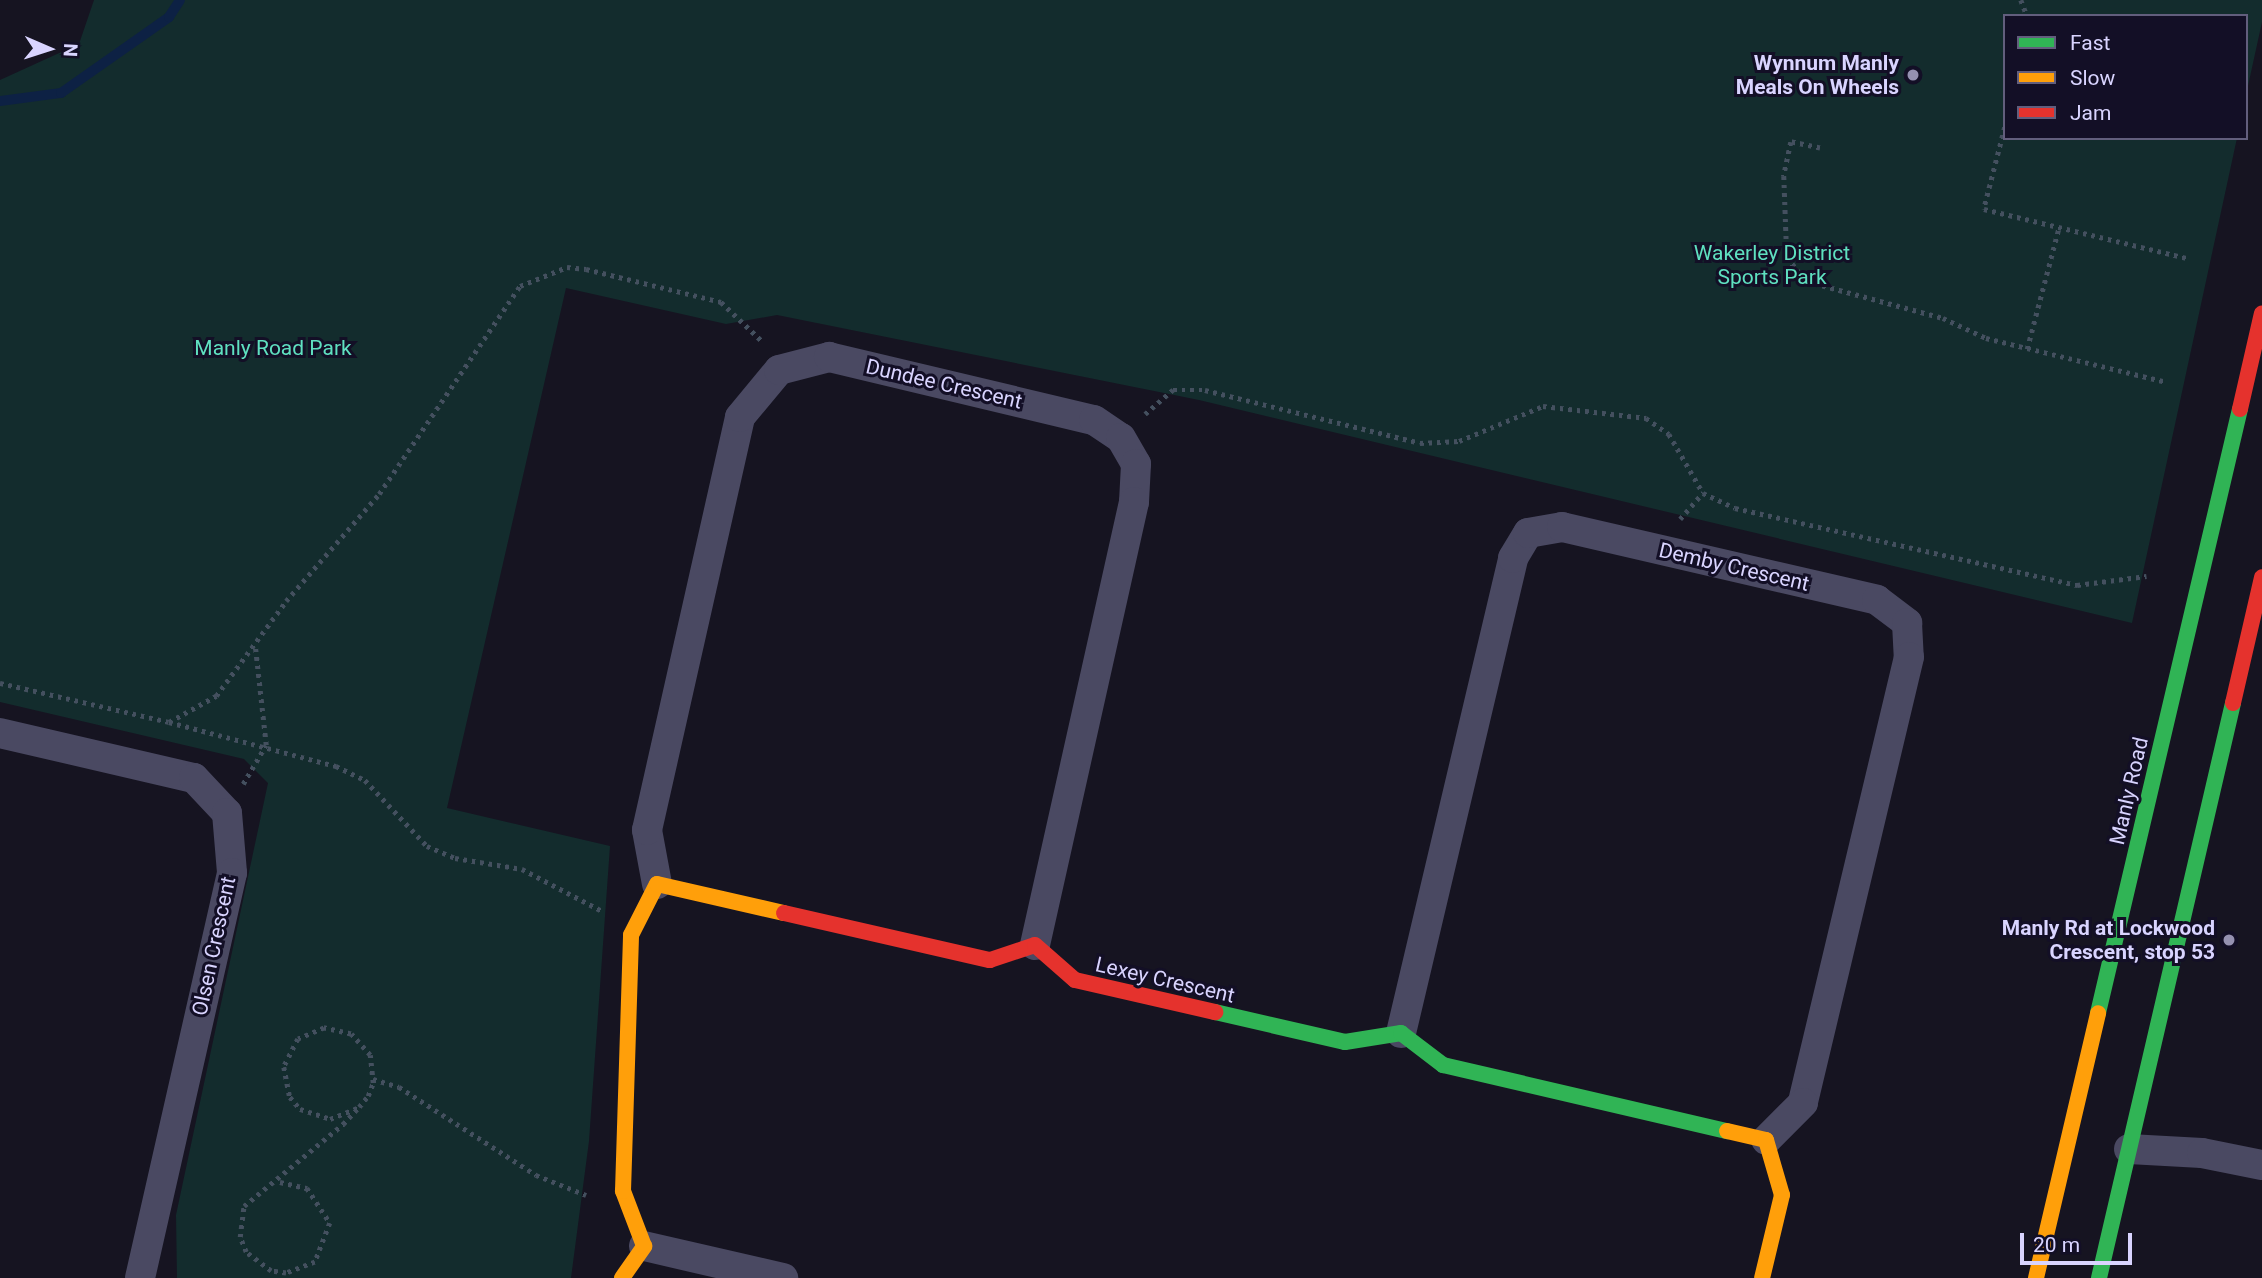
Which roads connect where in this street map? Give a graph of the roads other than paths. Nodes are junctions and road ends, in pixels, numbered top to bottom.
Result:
1 (2262, 313) edge
2 (2262, 577) edge
3 (0, 733) edge
4 (657, 884) junction
5 (1035, 945) junction
6 (1401, 1032) junction
7 (1766, 1140) junction
8 (2129, 1149) junction
9 (2262, 1165) edge
10 (644, 1246) junction
11 (140, 1278) edge
12 (622, 1278) edge
13 (783, 1278) edge
14 (1762, 1278) edge
15 (2036, 1278) edge
16 (2099, 1278) edge

1 - 15 street, Manly Road
2 - 8 street
3 - 11 street, Olsen Crescent
4 - 5 street
4 - 5 street, Dundee Crescent
4 - 10 street
5 - 6 street, Lexey Crescent
6 - 7 street
6 - 7 street, Demby Crescent
7 - 14 street
8 - 9 street
8 - 16 street
10 - 12 street
10 - 13 street

